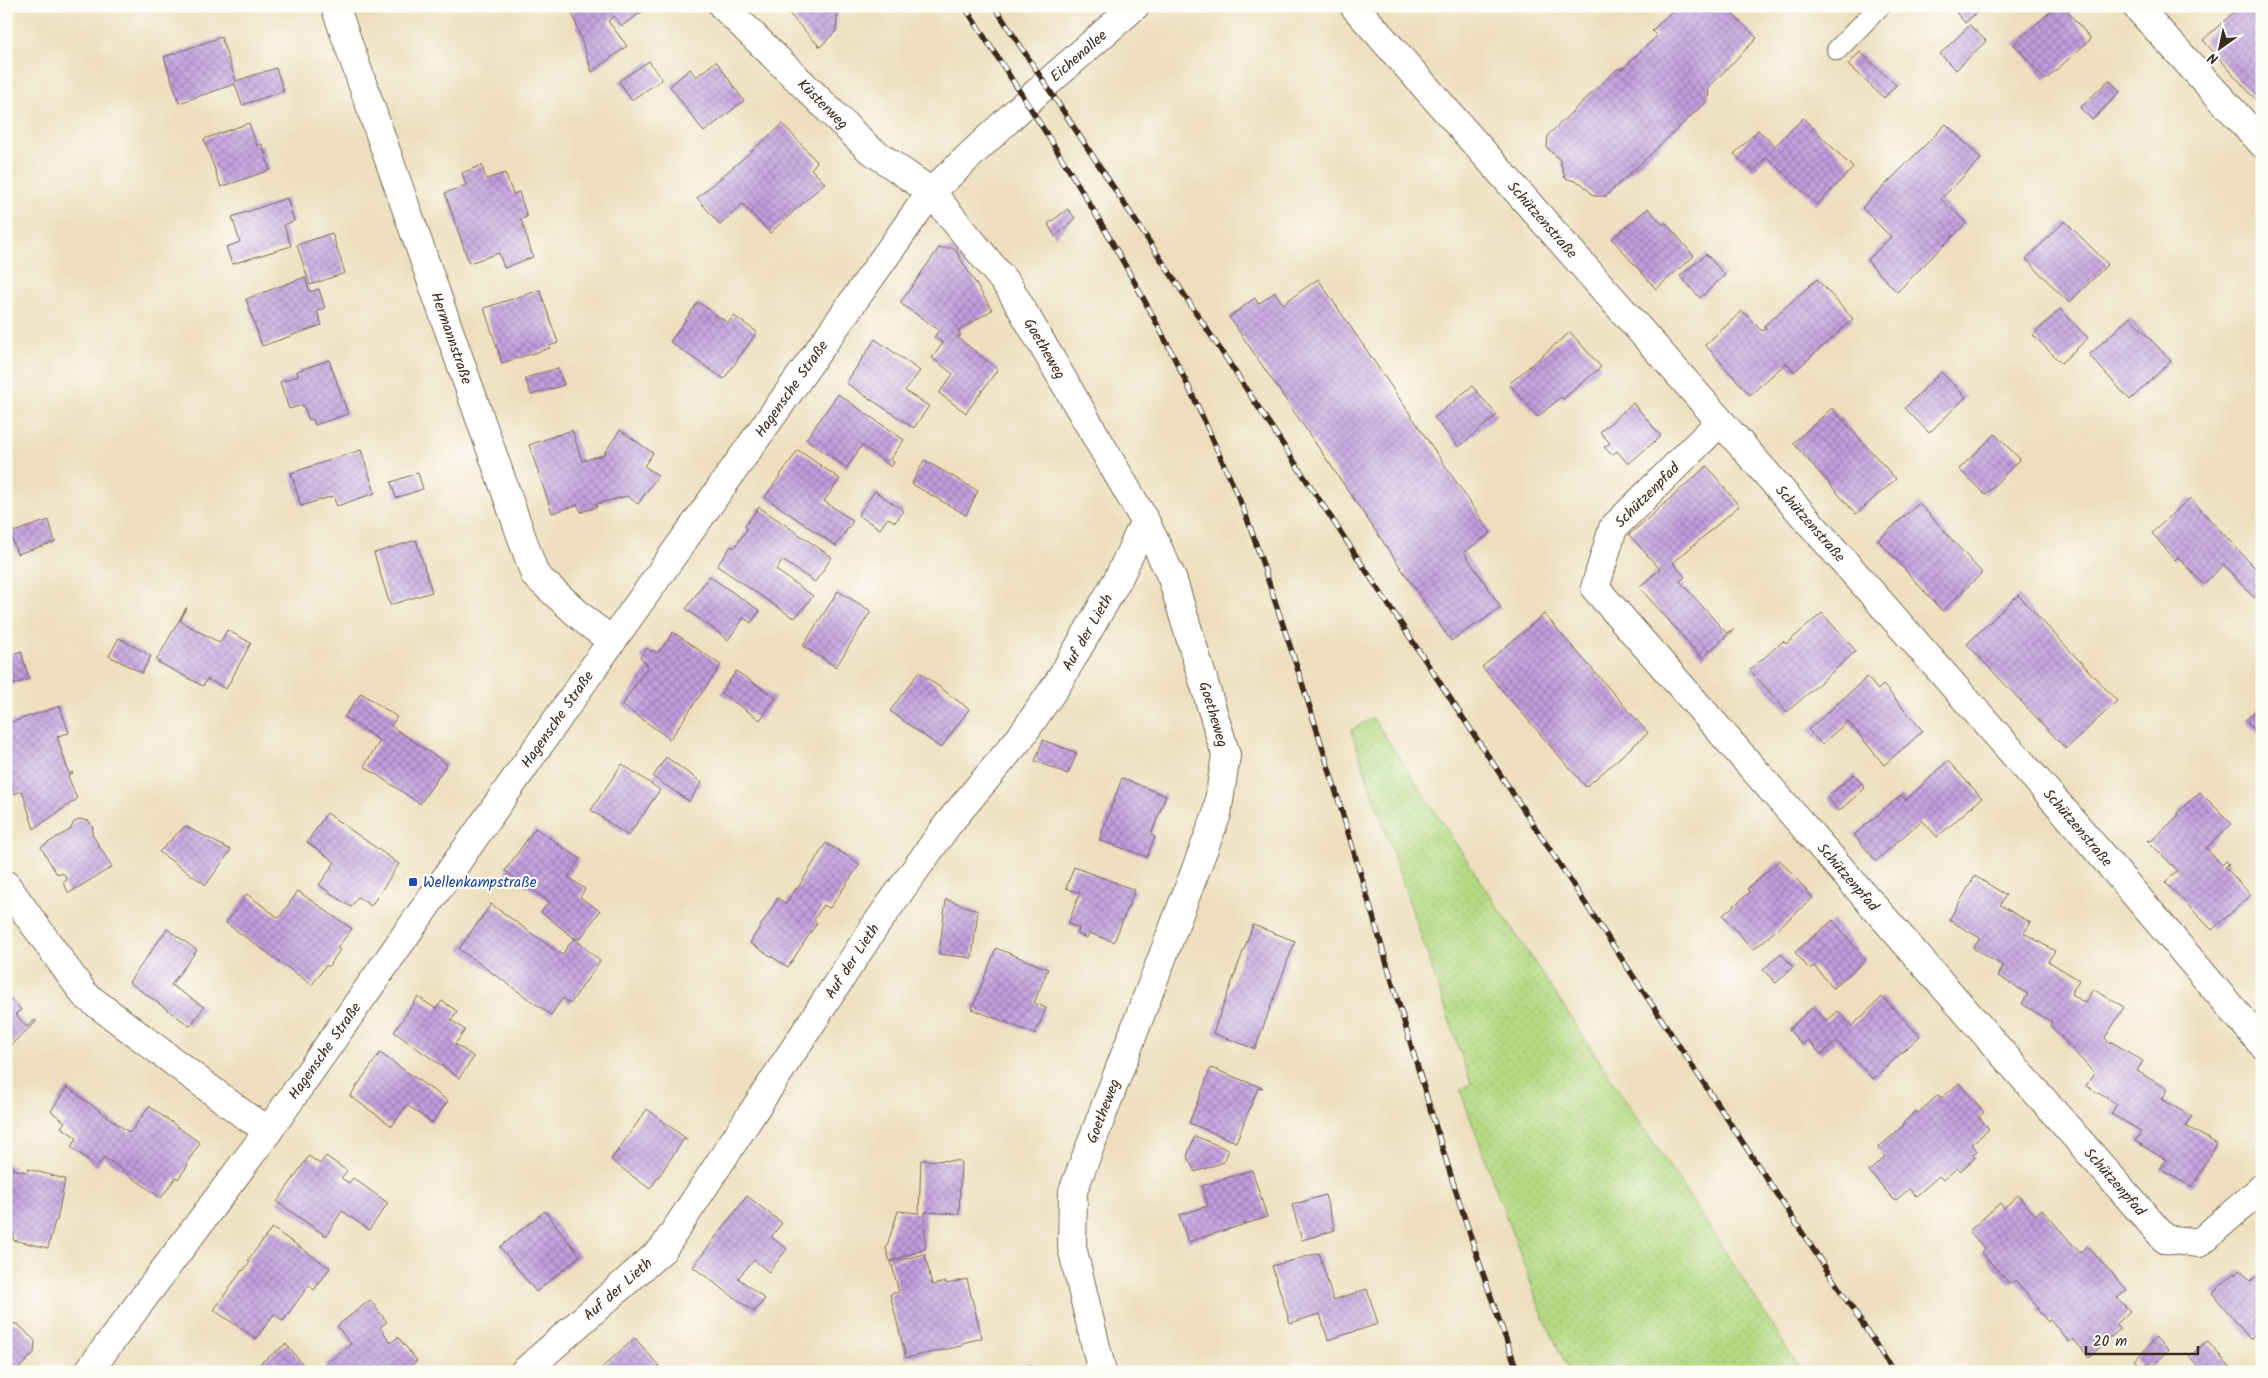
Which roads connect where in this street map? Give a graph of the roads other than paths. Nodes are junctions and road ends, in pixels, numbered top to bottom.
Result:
1 (335, 6) edge
2 (723, 6) edge
3 (1135, 6) edge
4 (1354, 6) edge
5 (1880, 6) edge
6 (2136, 6) edge
7 (1837, 50) dead end
8 (1045, 85) joint
9 (2262, 142) edge
10 (931, 192) junction
11 (1719, 423) junction
12 (1145, 521) junction
13 (612, 641) junction
14 (6, 885) edge
15 (2262, 1044) edge
16 (269, 1130) junction
17 (2262, 1188) edge
18 (88, 1372) edge
19 (524, 1372) edge
20 (1102, 1372) edge

1 - 13 street, Hermannstraße
2 - 10 street, Küsterweg
3 - 8 street, Eichenallee
4 - 11 street, Schützenstraße
5 - 7 lane
6 - 9 street
8 - 10 street, Hagensche Straße
10 - 12 street, Goetheweg
10 - 13 street, Hagensche Straße
11 - 15 street, Schützenstraße
11 - 17 street, Schützenpfad
12 - 19 street, Auf der Lieth
12 - 20 street, Goetheweg
13 - 16 street, Hagensche Straße
14 - 16 street
16 - 18 street, Hagensche Straße

